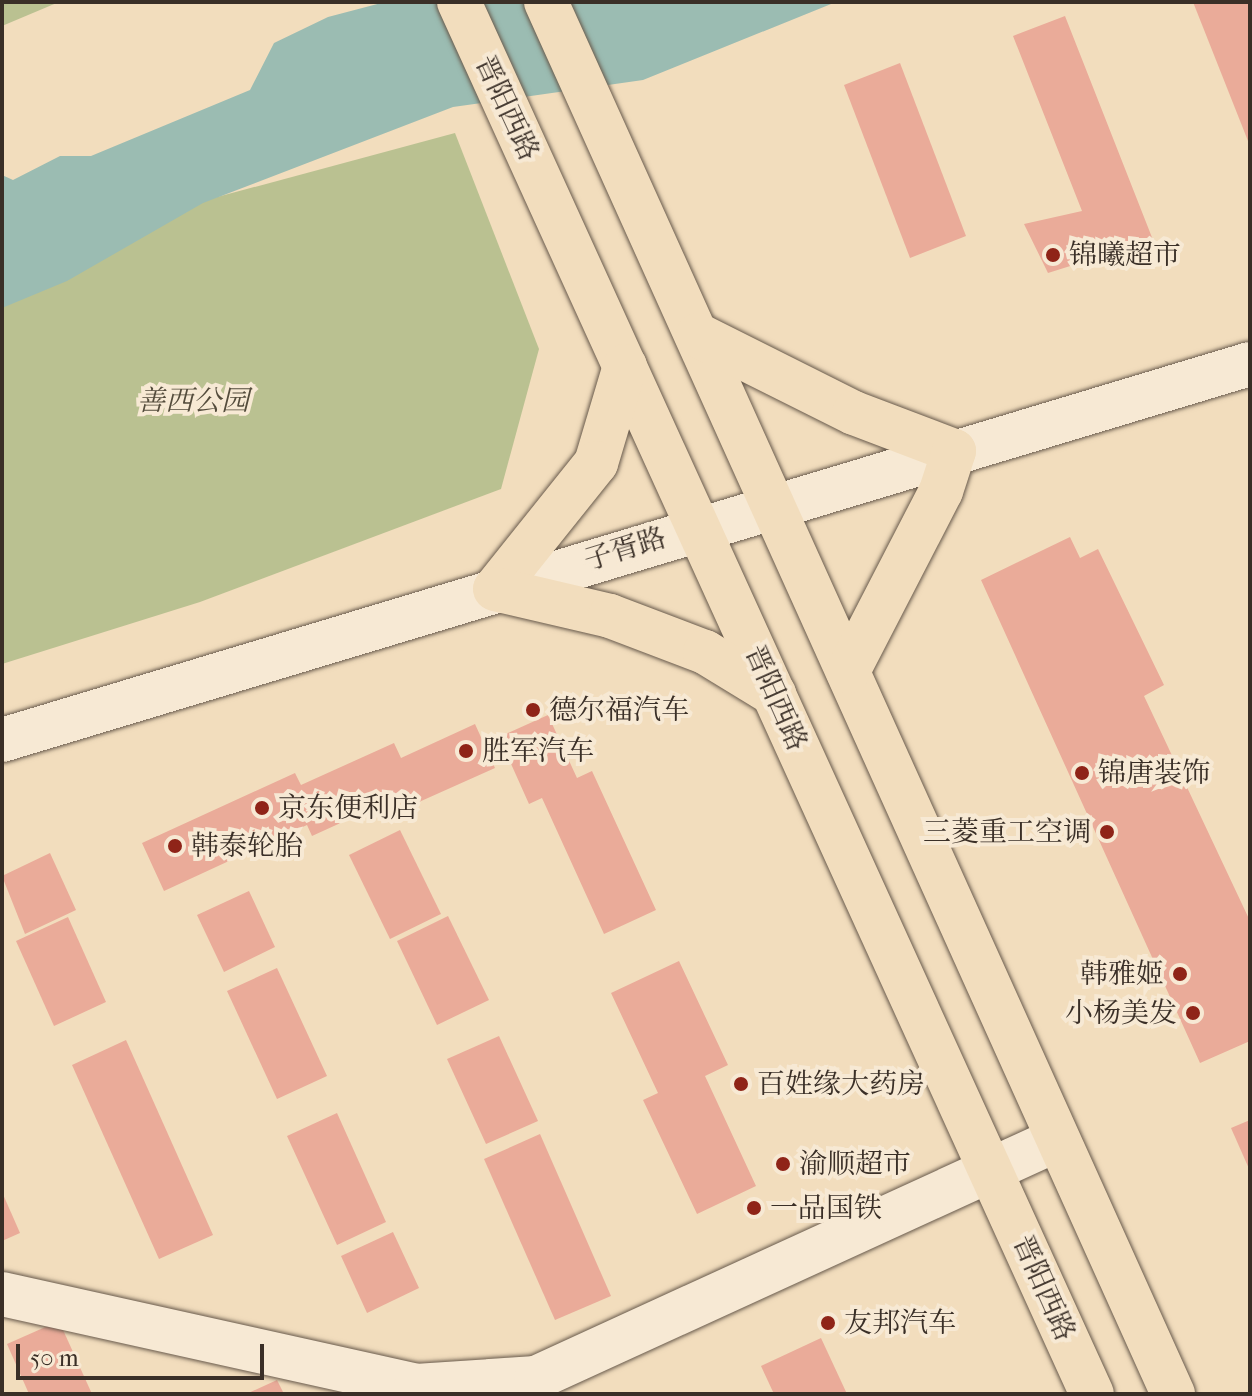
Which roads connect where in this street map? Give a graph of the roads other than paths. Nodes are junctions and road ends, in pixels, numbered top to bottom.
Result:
1 (459, 2) edge
2 (546, 2) edge
3 (698, 335) junction
4 (1250, 364) edge
5 (625, 366) junction
6 (954, 451) junction
7 (774, 503) junction
8 (698, 527) junction
9 (495, 589) junction
10 (848, 671) junction
11 (774, 694) junction
12 (2, 740) edge
13 (1056, 1140) junction
14 (992, 1173) junction
15 (2, 1294) edge
16 (1092, 1394) edge
17 (1173, 1394) edge

1 - 5 main road, 晋阳西路
2 - 3 main road
3 - 6 main road
3 - 7 main road
4 - 6 street, 子胥路
5 - 8 main road, 晋阳西路
5 - 9 main road
6 - 7 street, 子胥路
6 - 10 main road
7 - 8 street, 子胥路
7 - 10 main road
8 - 9 street, 子胥路
8 - 11 main road, 晋阳西路
9 - 11 main road
9 - 12 street, 子胥路
10 - 13 main road
11 - 14 main road, 晋阳西路
13 - 14 street
13 - 17 main road
14 - 15 street
14 - 16 main road, 晋阳西路

